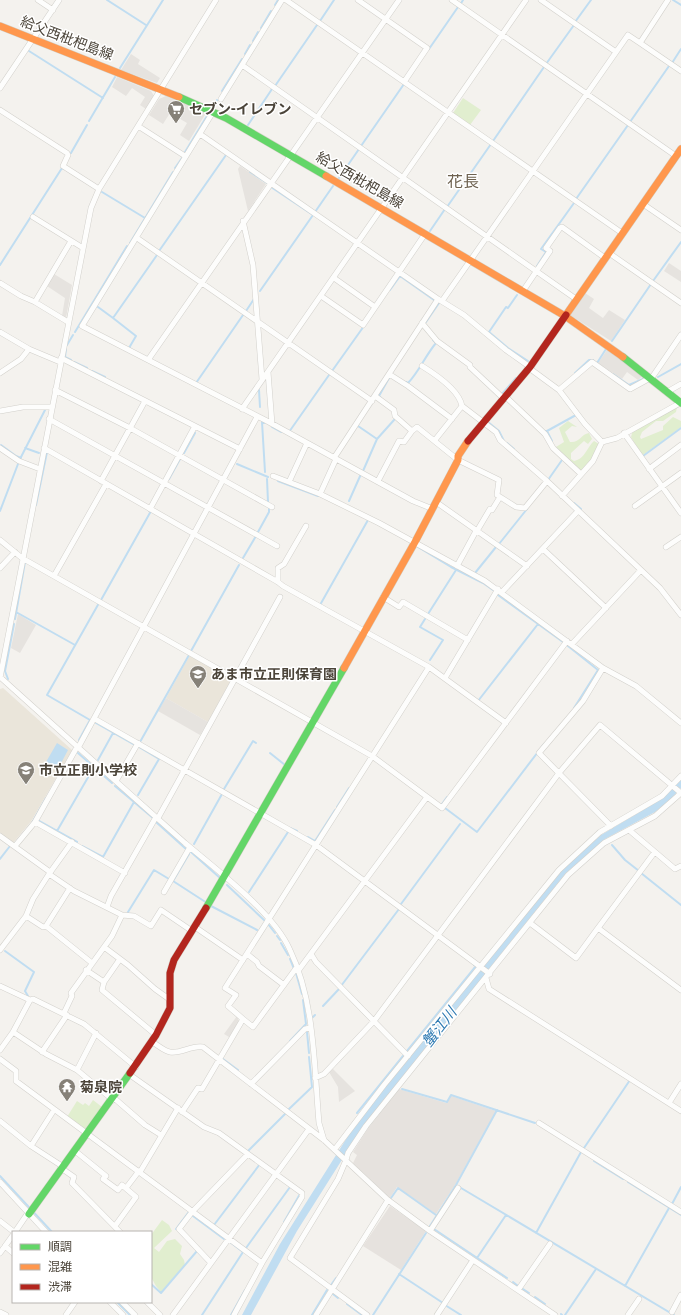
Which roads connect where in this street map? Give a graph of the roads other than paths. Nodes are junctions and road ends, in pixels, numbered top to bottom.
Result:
1 (38, 0) edge
2 (59, 0) edge
3 (216, 0) edge
4 (282, 0) edge
5 (286, 0) edge
6 (358, 0) edge
7 (399, 0) edge
8 (452, 0) edge
9 (526, 0) edge
10 (541, 0) edge
11 (668, 0) edge
12 (53, 10) junction
13 (385, 19) junction
14 (0, 26) edge
15 (502, 35) junction
16 (33, 39) junction
17 (640, 43) junction
18 (616, 52) junction
19 (362, 53) junction
20 (242, 65) junction
21 (681, 71) edge
22 (2, 80) edge
23 (404, 82) junction
24 (0, 88) edge
25 (162, 89) junction
26 (586, 94) junction
27 (221, 99) dead end
28 (0, 110) edge
29 (213, 112) junction
30 (448, 113) junction
31 (316, 117) junction
32 (138, 126) junction
33 (200, 134) junction
34 (681, 149) edge
35 (290, 155) junction
36 (185, 156) junction
37 (676, 156) junction
38 (532, 171) junction
39 (403, 178) junction
40 (270, 183) junction
41 (99, 188) junction
42 (643, 204) junction
43 (382, 208) junction
44 (33, 217) dead end
45 (244, 221) junction
46 (681, 230) edge
47 (622, 233) junction
48 (425, 234) junction
49 (487, 236) junction
50 (137, 238) junction
51 (71, 241) junction
52 (358, 244) junction
53 (83, 248) junction
54 (607, 255) junction
55 (470, 260) junction
56 (536, 271) junction
57 (399, 272) junction
58 (334, 278) junction
59 (201, 283) junction
60 (0, 284) edge
61 (523, 291) junction
62 (321, 296) junction
63 (576, 299) junction
64 (440, 300) junction
65 (35, 302) junction
66 (681, 303) edge
67 (375, 307) junction
68 (565, 316) junction
69 (68, 322) junction
70 (258, 322) junction
71 (422, 323) junction
72 (0, 332) edge
73 (681, 335) edge
74 (288, 343) junction
75 (29, 349) junction
76 (60, 360) junction
77 (148, 360) junction
78 (422, 366) dead end
79 (530, 367) junction
80 (268, 372) junction
81 (0, 373) edge
82 (389, 374) junction
83 (650, 378) junction
84 (262, 379) junction
85 (681, 384) edge
86 (55, 390) junction
87 (559, 390) junction
88 (667, 392) junction
89 (375, 396) junction
90 (504, 397) junction
91 (145, 401) junction
92 (372, 402) junction
93 (681, 403) edge
94 (462, 406) junction
95 (51, 407) junction
96 (242, 409) junction
97 (0, 411) edge
98 (257, 417) junction
99 (49, 419) junction
100 (452, 419) junction
101 (485, 422) junction
102 (272, 424) junction
103 (195, 426) junction
104 (130, 428) junction
105 (412, 431) junction
106 (624, 433) junction
107 (435, 440) junction
108 (602, 442) junction
109 (307, 443) junction
110 (681, 445) edge
111 (0, 448) edge
112 (44, 448) junction
113 (240, 449) junction
114 (116, 455) junction
115 (179, 455) junction
116 (335, 459) junction
117 (458, 460) junction
118 (40, 469) junction
119 (649, 469) junction
120 (581, 474) junction
121 (681, 474) edge
122 (273, 476) dead end
123 (224, 479) junction
124 (378, 481) junction
125 (547, 481) junction
126 (103, 482) junction
127 (164, 482) junction
128 (289, 482) junction
129 (662, 487) junction
130 (320, 494) junction
131 (562, 496) junction
132 (500, 497) junction
133 (436, 502) junction
134 (635, 506) dead end
135 (210, 507) junction
136 (272, 507) dead end
137 (150, 509) junction
138 (433, 509) junction
139 (578, 511) junction
140 (681, 513) edge
141 (306, 526) dead end
142 (477, 531) junction
143 (195, 534) junction
144 (681, 537) edge
145 (0, 540) edge
146 (415, 542) junction
147 (277, 546) dead end
148 (666, 547) dead end
149 (543, 549) junction
150 (15, 552) junction
151 (22, 558) junction
152 (457, 566) junction
153 (527, 566) junction
154 (0, 568) edge
155 (641, 570) junction
156 (54, 576) junction
157 (278, 582) junction
158 (500, 591) junction
159 (280, 597) dead end
160 (383, 597) junction
161 (606, 608) junction
162 (681, 615) edge
163 (144, 627) junction
164 (364, 631) junction
165 (468, 640) junction
166 (570, 643) junction
167 (429, 667) junction
168 (603, 668) junction
169 (0, 678) edge
170 (235, 678) junction
171 (445, 678) junction
172 (95, 719) junction
173 (312, 722) junction
174 (506, 723) junction
175 (681, 724) edge
176 (138, 743) junction
177 (78, 747) junction
178 (372, 756) junction
179 (184, 770) junction
180 (559, 773) junction
181 (681, 776) edge
182 (116, 781) junction
183 (672, 786) junction
184 (680, 793) edge
185 (427, 797) junction
186 (261, 814) junction
187 (157, 817) junction
188 (35, 822) junction
189 (611, 826) junction
190 (629, 830) junction
191 (0, 836) edge
192 (72, 842) junction
193 (316, 845) junction
194 (15, 846) junction
195 (190, 847) junction
196 (654, 853) junction
197 (681, 866) edge
198 (49, 873) junction
199 (124, 873) junction
200 (225, 878) junction
201 (365, 880) junction
202 (70, 888) junction
203 (164, 892) dead end
204 (107, 907) junction
205 (122, 915) junction
206 (26, 916) junction
207 (269, 918) junction
208 (530, 923) junction
209 (46, 926) junction
210 (598, 928) junction
211 (193, 929) junction
212 (438, 934) junction
213 (104, 947) junction
214 (0, 950) edge
215 (247, 954) junction
216 (311, 954) junction
217 (120, 959) junction
218 (243, 960) junction
219 (92, 963) junction
220 (481, 967) junction
221 (298, 969) junction
222 (86, 970) junction
223 (488, 975) junction
224 (104, 982) junction
225 (284, 985) junction
226 (0, 986) edge
227 (681, 990) edge
228 (169, 998) junction
229 (30, 1000) junction
230 (65, 1014) junction
231 (243, 1019) junction
232 (374, 1021) junction
233 (310, 1028) junction
234 (13, 1032) junction
235 (96, 1034) junction
236 (154, 1039) junction
237 (0, 1050) edge
238 (42, 1052) junction
239 (408, 1056) junction
240 (0, 1059) edge
241 (219, 1059) junction
242 (136, 1067) junction
243 (77, 1070) junction
244 (130, 1075) junction
245 (315, 1078) junction
246 (252, 1084) junction
247 (681, 1084) edge
248 (114, 1099) junction
249 (669, 1103) junction
250 (54, 1110) junction
251 (180, 1110) junction
252 (681, 1111) edge
253 (0, 1121) edge
254 (539, 1122) dead end
255 (309, 1129) junction
256 (87, 1132) junction
257 (161, 1135) junction
258 (324, 1140) junction
259 (31, 1146) junction
260 (74, 1150) junction
261 (336, 1150) junction
262 (248, 1154) junction
263 (345, 1159) junction
264 (61, 1167) junction
265 (140, 1172) junction
266 (276, 1174) junction
267 (0, 1182) edge
268 (126, 1188) junction
269 (458, 1188) dead end
270 (388, 1200) junction
271 (30, 1212) junction
272 (192, 1212) junction
273 (681, 1212) edge
274 (0, 1221) edge
275 (115, 1226) junction
276 (14, 1231) edge
277 (16, 1231) edge
278 (45, 1231) edge
279 (119, 1231) edge
280 (430, 1231) junction
281 (12, 1236) edge
282 (228, 1239) junction
283 (550, 1244) dead end
284 (5, 1246) junction
285 (12, 1252) edge
286 (0, 1253) edge
287 (473, 1260) junction
288 (211, 1263) junction
289 (262, 1263) junction
290 (332, 1289) junction
291 (518, 1290) junction
292 (681, 1294) edge
293 (639, 1298) dead end
294 (74, 1303) edge
295 (111, 1303) edge
296 (123, 1303) edge
297 (148, 1303) edge
298 (0, 1312) edge
299 (672, 1312) dead end
300 (6, 1315) edge
301 (66, 1315) edge
302 (123, 1315) edge
303 (135, 1315) edge
304 (160, 1315) edge
305 (173, 1315) edge
306 (234, 1315) edge
307 (316, 1315) edge
308 (367, 1315) edge
309 (436, 1315) edge
310 (555, 1315) edge
311 (628, 1315) edge

1 - 12 street
2 - 12 street
3 - 25 street
4 - 20 street
5 - 19 street
6 - 13 street
7 - 13 street
8 - 15 street
9 - 15 street
10 - 18 street
11 - 17 street
12 - 16 street
13 - 19 street
13 - 23 street
14 - 16 street, 給父西枇杷島線
15 - 26 street
15 - 30 street
16 - 22 street
16 - 25 street, 給父西枇杷島線
17 - 18 street
17 - 21 street
18 - 26 street
19 - 23 street
19 - 31 street
20 - 27 street
20 - 31 street
22 - 24 street
23 - 30 street
25 - 29 street, 給父西枇杷島線
25 - 32 street
26 - 37 street
26 - 38 street
28 - 41 street
29 - 33 street
29 - 35 street, 給父西枇杷島線
30 - 38 street
30 - 39 street
31 - 35 street
31 - 39 street
32 - 36 street
32 - 41 street
33 - 36 street
33 - 40 street
34 - 37 street
35 - 40 street
35 - 43 street, 給父西枇杷島線
36 - 50 street
37 - 42 street
38 - 47 street
38 - 49 street
39 - 43 street
39 - 49 street
40 - 45 street
40 - 52 street
41 - 53 street
42 - 46 street
42 - 47 street
43 - 48 street, 給父西枇杷島線
43 - 52 street
44 - 51 street
45 - 59 street
45 - 70 street
47 - 54 street
48 - 55 street, 給父西枇杷島線
48 - 57 street
49 - 55 street
49 - 56 street
50 - 59 street
50 - 77 street
51 - 53 street
51 - 65 street
52 - 57 street
52 - 58 street
53 - 69 street
54 - 56 street
54 - 63 street
54 - 66 street
55 - 61 street, 給父西枇杷島線
55 - 64 street
56 - 61 street
56 - 63 street
57 - 64 street
57 - 67 street
58 - 62 street
58 - 67 street
59 - 70 street
59 - 77 street
60 - 65 street
61 - 68 street, 給父西枇杷島線
62 - 67 street
62 - 74 street
63 - 68 street
64 - 71 street
64 - 79 street
65 - 69 street
68 - 79 street
68 - 83 street, 給父西枇杷島線
69 - 76 street
70 - 74 street
70 - 84 street
71 - 82 street
71 - 90 street
72 - 75 street
73 - 83 street
74 - 80 street
74 - 92 street
75 - 76 street
75 - 81 street
76 - 86 street
76 - 91 street
77 - 96 street
78 - 94 street
79 - 87 street
79 - 90 street
80 - 84 street
80 - 102 street
82 - 89 street
82 - 100 street
83 - 87 street
83 - 88 street, 給父西枇杷島線
84 - 96 street
85 - 88 street
86 - 95 street
86 - 104 street
87 - 108 street
88 - 93 street, 給父西枇杷島線
89 - 92 street
89 - 105 street
90 - 101 street
90 - 120 street
91 - 103 street
91 - 104 street
92 - 116 street
93 - 106 street
94 - 100 street
94 - 101 street
95 - 97 street
95 - 99 street
96 - 98 street
98 - 102 street
98 - 113 street
99 - 112 street
99 - 114 street
100 - 107 street
101 - 117 street
101 - 125 street
102 - 109 street
103 - 113 street
103 - 115 street
104 - 114 street
104 - 115 street
105 - 107 street
105 - 124 street
106 - 108 street
106 - 119 street
107 - 117 street
108 - 120 street
109 - 116 street
109 - 128 street
110 - 119 street
111 - 118 street
112 - 118 street
112 - 126 street
113 - 123 street
114 - 126 street
114 - 127 street
115 - 123 street
115 - 127 street
116 - 124 street
116 - 130 street
117 - 132 street
117 - 133 street
118 - 151 street
119 - 129 street
120 - 131 street
121 - 129 street
122 - 128 street
123 - 135 street
123 - 136 street
124 - 138 street
125 - 131 street
125 - 132 street
126 - 137 street
126 - 156 street
127 - 135 street
127 - 137 street
128 - 130 street
129 - 134 street
129 - 140 street
130 - 146 street
131 - 139 street
132 - 142 street
133 - 138 street
133 - 142 street
135 - 143 street
135 - 147 street
137 - 143 street
138 - 146 street
139 - 149 street
139 - 155 street
141 - 157 street
142 - 152 street
142 - 153 street
143 - 157 street
143 - 163 street
144 - 148 street
145 - 150 street
146 - 152 street
146 - 160 street
149 - 153 street
149 - 161 street
150 - 151 street
150 - 154 street
151 - 156 street
151 - 169 street
152 - 158 street
153 - 158 street
155 - 161 street
155 - 162 street
156 - 163 street
157 - 164 street
158 - 165 street
158 - 166 street
159 - 170 street
160 - 164 street
160 - 165 street
161 - 166 street
163 - 170 street
163 - 172 street
164 - 167 street
164 - 173 street
165 - 171 street
166 - 168 street
166 - 174 street
167 - 171 street
167 - 178 street
168 - 175 street
168 - 180 street
169 - 177 street
170 - 173 street
170 - 179 street
171 - 174 street
172 - 176 street
172 - 177 street
173 - 178 street
173 - 186 street
174 - 185 street
176 - 179 street
176 - 182 street
177 - 182 street
177 - 188 street
178 - 185 street
178 - 193 street
179 - 186 street
179 - 187 street
180 - 183 street
180 - 189 street
180 - 212 street
181 - 183 street
182 - 187 street
183 - 184 street
183 - 189 street
184 - 190 street
185 - 201 street
186 - 193 street
186 - 200 street
187 - 195 street
187 - 199 street
188 - 192 street
188 - 194 street
189 - 220 street
190 - 196 street
190 - 208 street
191 - 194 street
192 - 198 street
192 - 199 street
193 - 201 street
193 - 207 street
194 - 198 street
195 - 200 street
195 - 203 street
196 - 197 street
196 - 210 street
198 - 202 street
198 - 206 street
199 - 204 street
200 - 207 street
200 - 211 street
201 - 212 street
201 - 216 street
202 - 204 street
202 - 209 street
204 - 205 street
205 - 211 street
205 - 213 street
206 - 209 street
206 - 214 street
207 - 215 street
207 - 221 street
208 - 210 street
208 - 223 street
209 - 219 street
210 - 227 street
211 - 218 street
211 - 228 street
212 - 220 street
212 - 232 street
213 - 217 street
213 - 219 street
215 - 218 street
215 - 225 street
216 - 221 street
216 - 232 street
217 - 224 street
217 - 228 street
218 - 231 street
219 - 222 street
220 - 223 street
220 - 239 street
221 - 225 street
221 - 233 street
222 - 224 street
222 - 230 street
223 - 249 street
223 - 263 street
224 - 236 street
225 - 231 street
226 - 229 street
228 - 236 street
229 - 230 street
229 - 234 street
230 - 235 street
230 - 238 street
231 - 241 street
232 - 239 street
232 - 245 street
233 - 245 street
233 - 246 street
234 - 237 street
234 - 238 street
235 - 242 street
235 - 243 street
236 - 241 street
236 - 242 street
238 - 243 street
239 - 261 street
240 - 250 street
241 - 246 street
241 - 251 street
242 - 244 street
243 - 248 street
244 - 248 street
244 - 251 street
245 - 258 street
246 - 255 street
247 - 249 street
248 - 256 street
248 - 257 street
249 - 252 street
250 - 256 street
250 - 259 street
251 - 257 street
251 - 262 street
253 - 259 street
254 - 273 street
255 - 258 street
255 - 266 street
256 - 260 street
256 - 265 street
257 - 265 street
258 - 261 street
259 - 264 street
260 - 264 street
260 - 268 street
261 - 263 street
262 - 266 street
262 - 272 street
263 - 270 street
263 - 290 street
264 - 271 street
264 - 275 street
265 - 268 street
265 - 272 street
266 - 282 street
266 - 289 street
267 - 271 street
268 - 275 street
269 - 280 street
270 - 280 street
270 - 290 street
271 - 277 street
271 - 278 street
272 - 282 street
272 - 288 street
274 - 276 street
275 - 279 street
280 - 287 street
281 - 284 street
282 - 288 street
282 - 289 street
283 - 291 street
284 - 285 street
284 - 286 street
287 - 291 street
287 - 309 street
288 - 305 street
289 - 306 street
290 - 307 street
290 - 308 street
291 - 310 street
292 - 299 street
293 - 311 street
294 - 301 street
295 - 302 street
296 - 303 street
297 - 304 street
298 - 300 street

